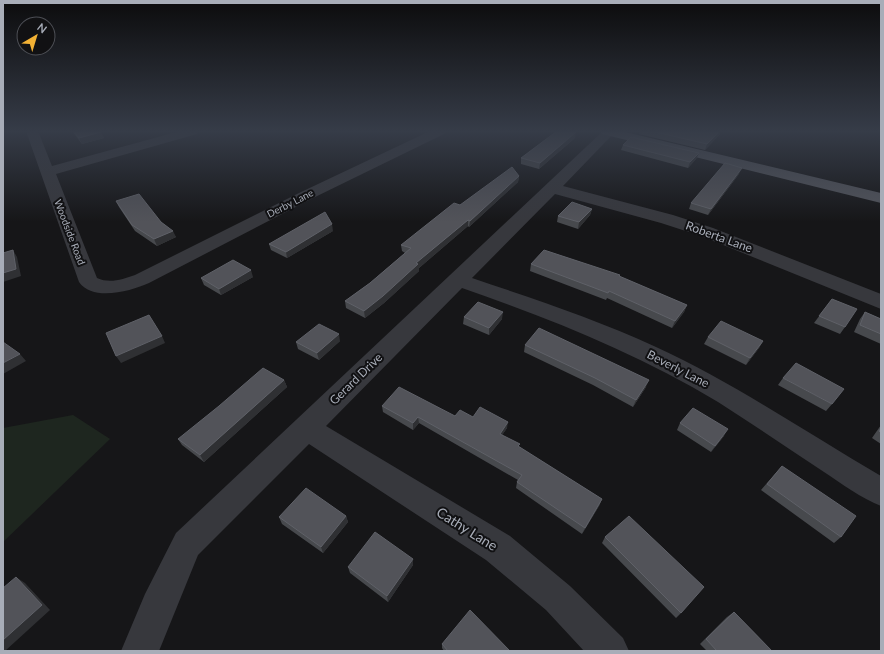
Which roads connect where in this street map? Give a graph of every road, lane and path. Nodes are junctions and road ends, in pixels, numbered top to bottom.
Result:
1 (43, 162) edge
2 (84, 162) edge
3 (377, 162) edge
4 (577, 162) edge
5 (732, 162) edge
6 (47, 172) junction
7 (551, 188) junction
8 (881, 198) edge
9 (142, 279) joint
10 (457, 280) junction
11 (881, 302) edge
12 (306, 428) junction
13 (881, 492) edge
14 (140, 651) edge
15 (610, 651) edge

1 - 6 street, Woodside Road
2 - 6 street
3 - 9 street, Derby Lane
4 - 7 street, Gerard Drive
5 - 8 main road
6 - 9 street, Woodside Road
7 - 10 street, Gerard Drive
7 - 11 street, Roberta Lane
10 - 12 street, Gerard Drive
10 - 13 street, Beverly Lane
12 - 14 street, Gerard Drive
12 - 15 street, Cathy Lane

